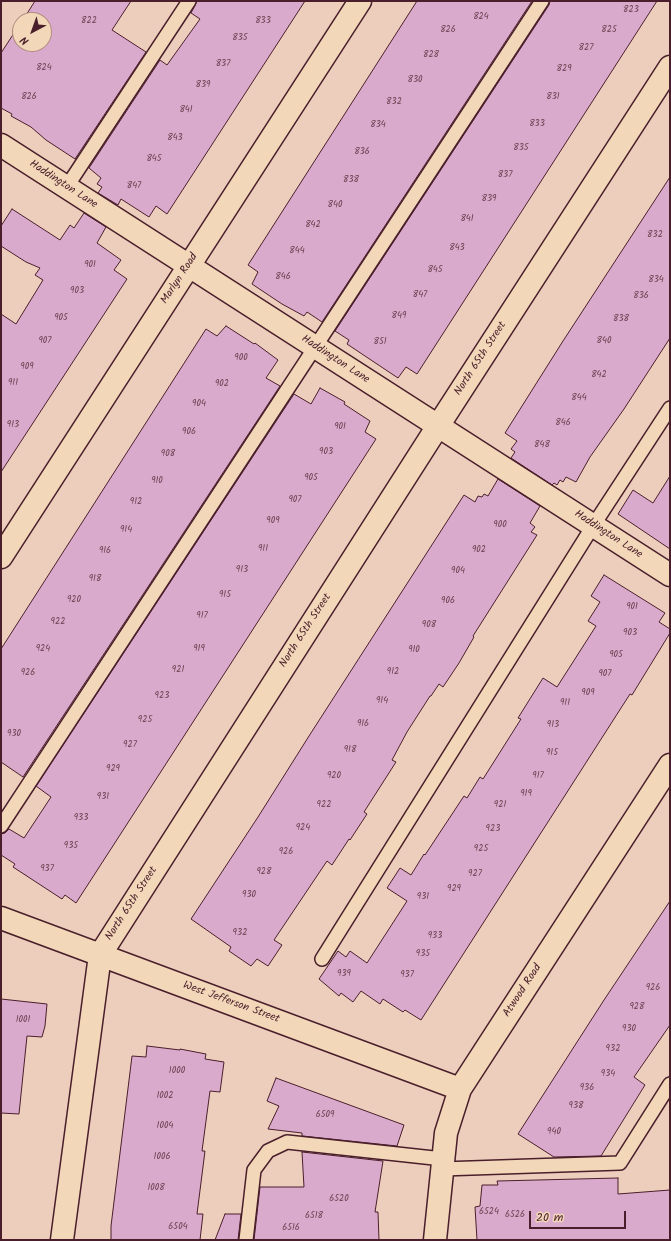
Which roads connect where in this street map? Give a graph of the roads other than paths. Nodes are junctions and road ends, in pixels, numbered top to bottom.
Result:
1 (189, 1) edge
2 (360, 1) edge
3 (542, 1) edge
4 (670, 67) edge
5 (1, 145) edge
6 (66, 188) junction
7 (188, 266) junction
8 (315, 347) junction
9 (670, 408) edge
10 (438, 426) junction
11 (593, 526) junction
12 (1, 558) edge
13 (670, 575) edge
14 (670, 765) edge
15 (1, 826) edge
16 (1, 918) edge
17 (100, 955) junction
18 (322, 959) dead end
19 (670, 1084) edge
20 (460, 1089) junction
21 (443, 1164) junction
22 (62, 1240) edge
23 (246, 1240) edge
24 (435, 1240) edge

1 - 6 lane
2 - 7 street, Marlyn Road
3 - 8 lane
4 - 10 street, North 65th Street
5 - 6 street, Haddington Lane
6 - 7 street, Haddington Lane
7 - 8 street, Haddington Lane
7 - 12 street, Marlyn Road
8 - 10 street, Haddington Lane
8 - 15 lane
9 - 11 lane
10 - 11 street, Haddington Lane
10 - 17 street, North 65th Street
11 - 13 street, Haddington Lane
11 - 18 lane
14 - 20 street, Atwood Road
16 - 17 street, West Jefferson Street
17 - 20 street, West Jefferson Street
17 - 22 street, North 65th Street
19 - 21 lane
20 - 21 street, Atwood Road
21 - 23 lane
21 - 24 street, Atwood Road

